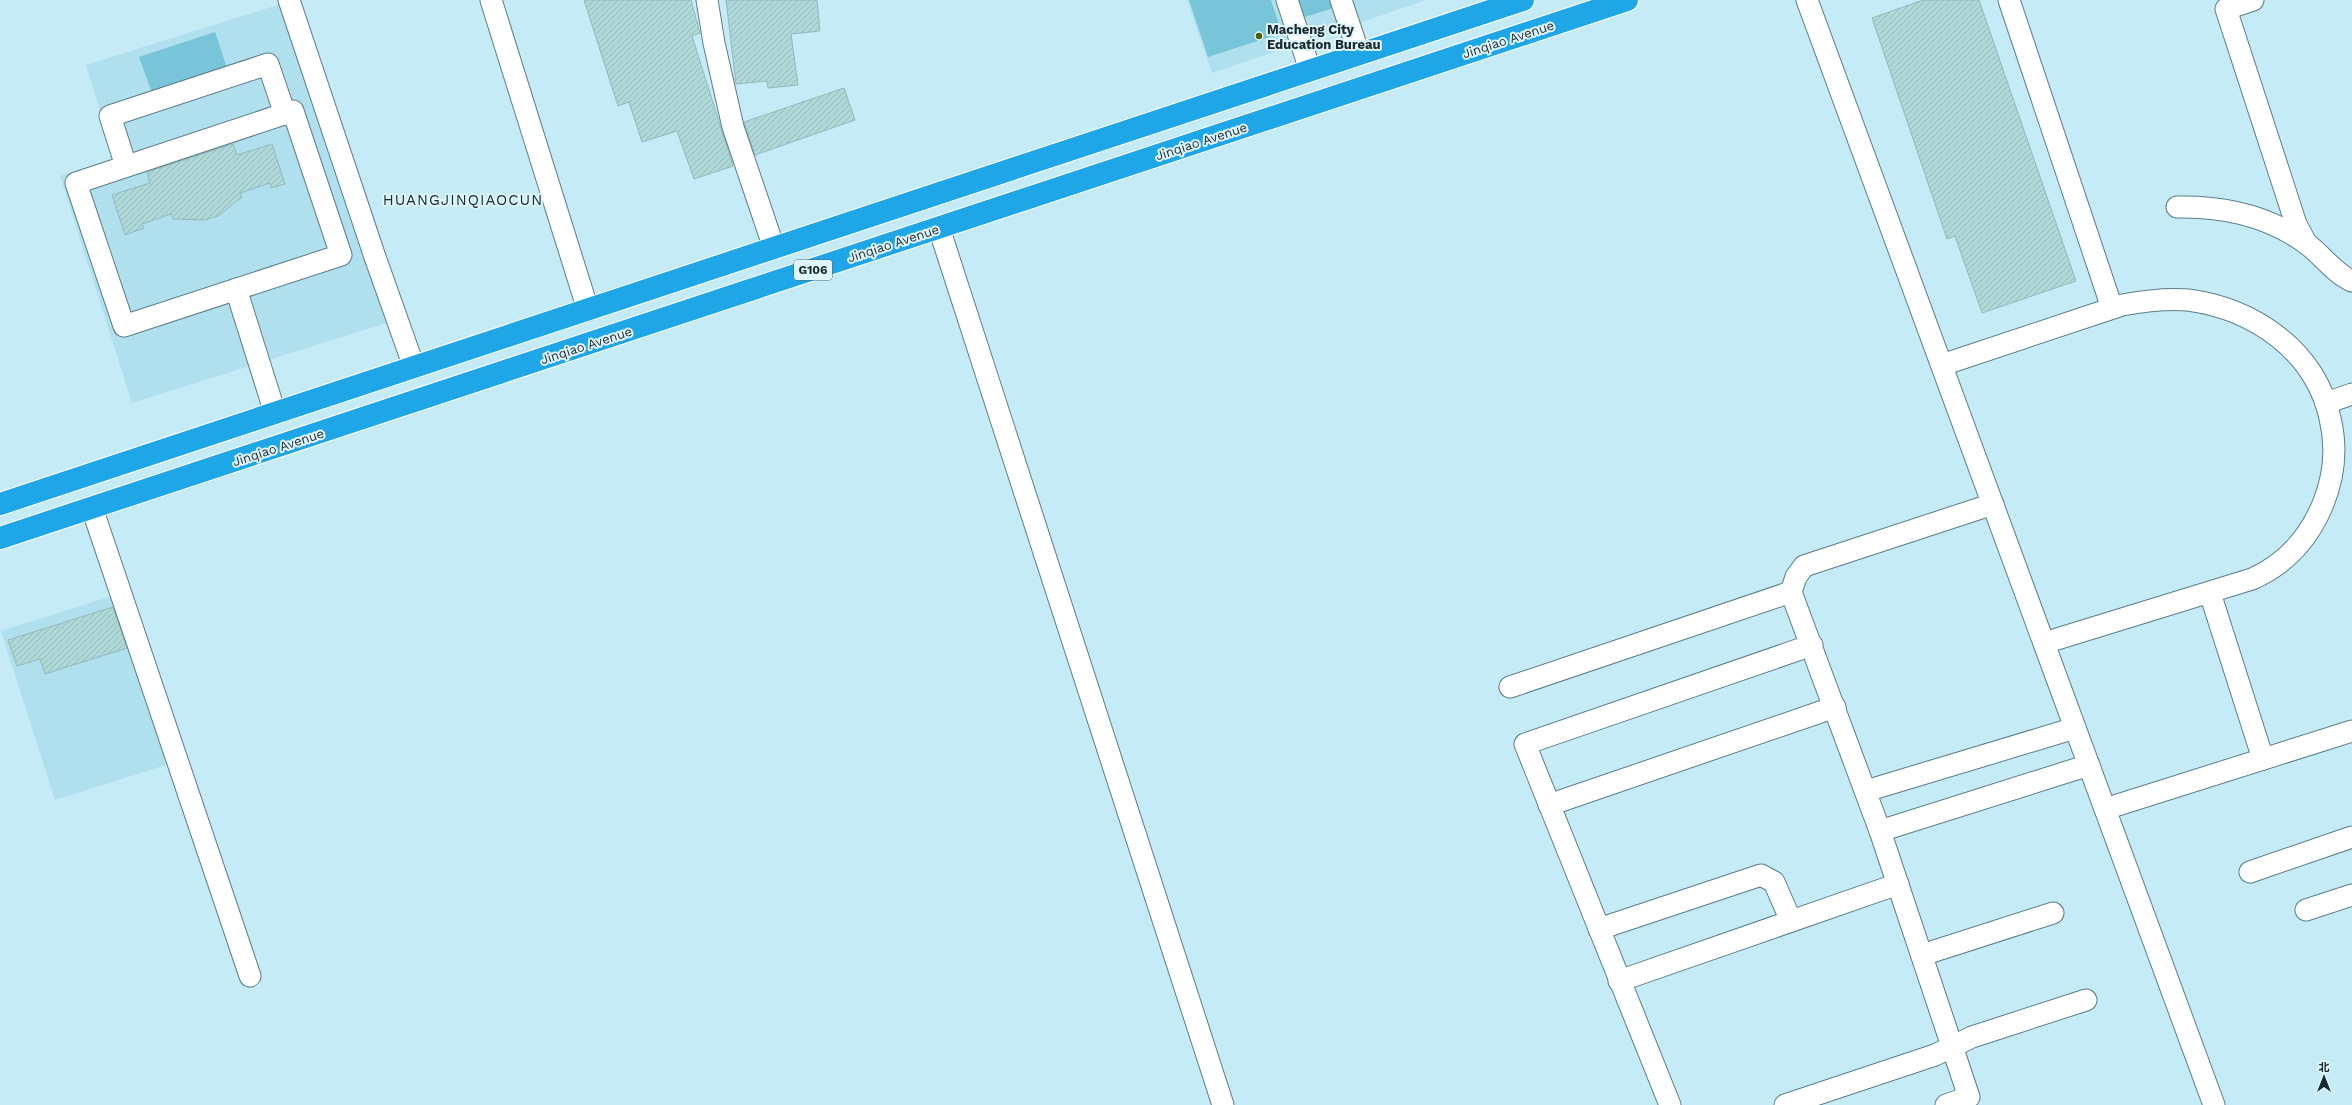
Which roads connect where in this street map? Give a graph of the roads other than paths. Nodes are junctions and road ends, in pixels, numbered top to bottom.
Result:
1 (289, 0) edge
2 (491, 0) edge
3 (707, 0) edge
4 (1287, 0) edge
5 (1341, 0) edge
6 (1523, 0) edge
7 (1626, 0) edge
8 (1807, 0) edge
9 (2009, 0) edge
10 (2253, 0) edge
11 (1478, 7) edge
12 (1359, 54) junction
13 (1310, 70) junction
14 (285, 114) junction
15 (126, 166) junction
16 (2177, 207) dead end
17 (939, 228) junction
18 (2306, 243) junction
19 (774, 248) junction
20 (2352, 281) edge
21 (236, 289) junction
22 (2112, 308) junction
23 (588, 310) junction
24 (1942, 365) junction
25 (414, 367) junction
26 (2352, 394) edge
27 (2326, 402) junction
28 (275, 413) junction
29 (0, 504) edge
30 (1993, 504) junction
31 (92, 508) junction
32 (0, 538) edge
33 (1791, 592) junction
34 (2210, 593) junction
35 (2044, 643) junction
36 (1812, 645) junction
37 (1510, 687) dead end
38 (1835, 707) junction
39 (2075, 728) junction
40 (2352, 731) edge
41 (2263, 759) junction
42 (2089, 765) junction
43 (1866, 791) junction
44 (1549, 804) junction
45 (2105, 809) junction
46 (1880, 831) junction
47 (2352, 837) edge
48 (2250, 872) dead end
49 (1898, 884) junction
50 (2352, 895) edge
51 (2306, 910) dead end
52 (2053, 913) dead end
53 (1791, 921) junction
54 (1598, 929) junction
55 (1922, 955) junction
56 (250, 976) dead end
57 (1619, 981) junction
58 (2086, 1000) dead end
59 (1952, 1046) junction
60 (1223, 1105) edge
61 (1670, 1105) edge
62 (1785, 1105) edge
63 (1946, 1105) edge
64 (2214, 1105) edge

1 - 25 street
2 - 23 street
3 - 19 street
4 - 13 street
5 - 12 street
6 - 11 highway, G106
7 - 17 highway, Jinqiao Avenue / G106
8 - 24 street
9 - 22 street
10 - 18 street
11 - 12 highway, G106
12 - 13 highway, G106
13 - 19 highway, G106
14 - 15 street
14 - 15 street
14 - 21 street
15 - 21 street
16 - 18 street
17 - 31 highway, Jinqiao Avenue / G106
17 - 60 street
18 - 20 street
19 - 23 highway, G106
21 - 28 street
22 - 24 street
22 - 27 street
23 - 25 highway, G106
24 - 30 street
25 - 28 highway, G106
26 - 27 street
27 - 34 street
28 - 29 highway, G106
30 - 33 street
30 - 35 street
31 - 32 highway, Jinqiao Avenue / G106
31 - 56 street
33 - 36 street
33 - 37 street
34 - 35 street
34 - 41 street
35 - 39 street
36 - 38 street
36 - 44 street
38 - 43 street
38 - 44 street
39 - 42 street
39 - 43 street
40 - 41 street
41 - 45 street
42 - 45 street
42 - 46 street
43 - 46 street
44 - 54 street
45 - 64 street
46 - 49 street
47 - 48 street
49 - 53 street
49 - 55 street
50 - 51 street
52 - 55 street
53 - 54 street
53 - 57 street
54 - 57 street
55 - 59 street
57 - 61 street
58 - 59 street
59 - 62 street
59 - 63 street

